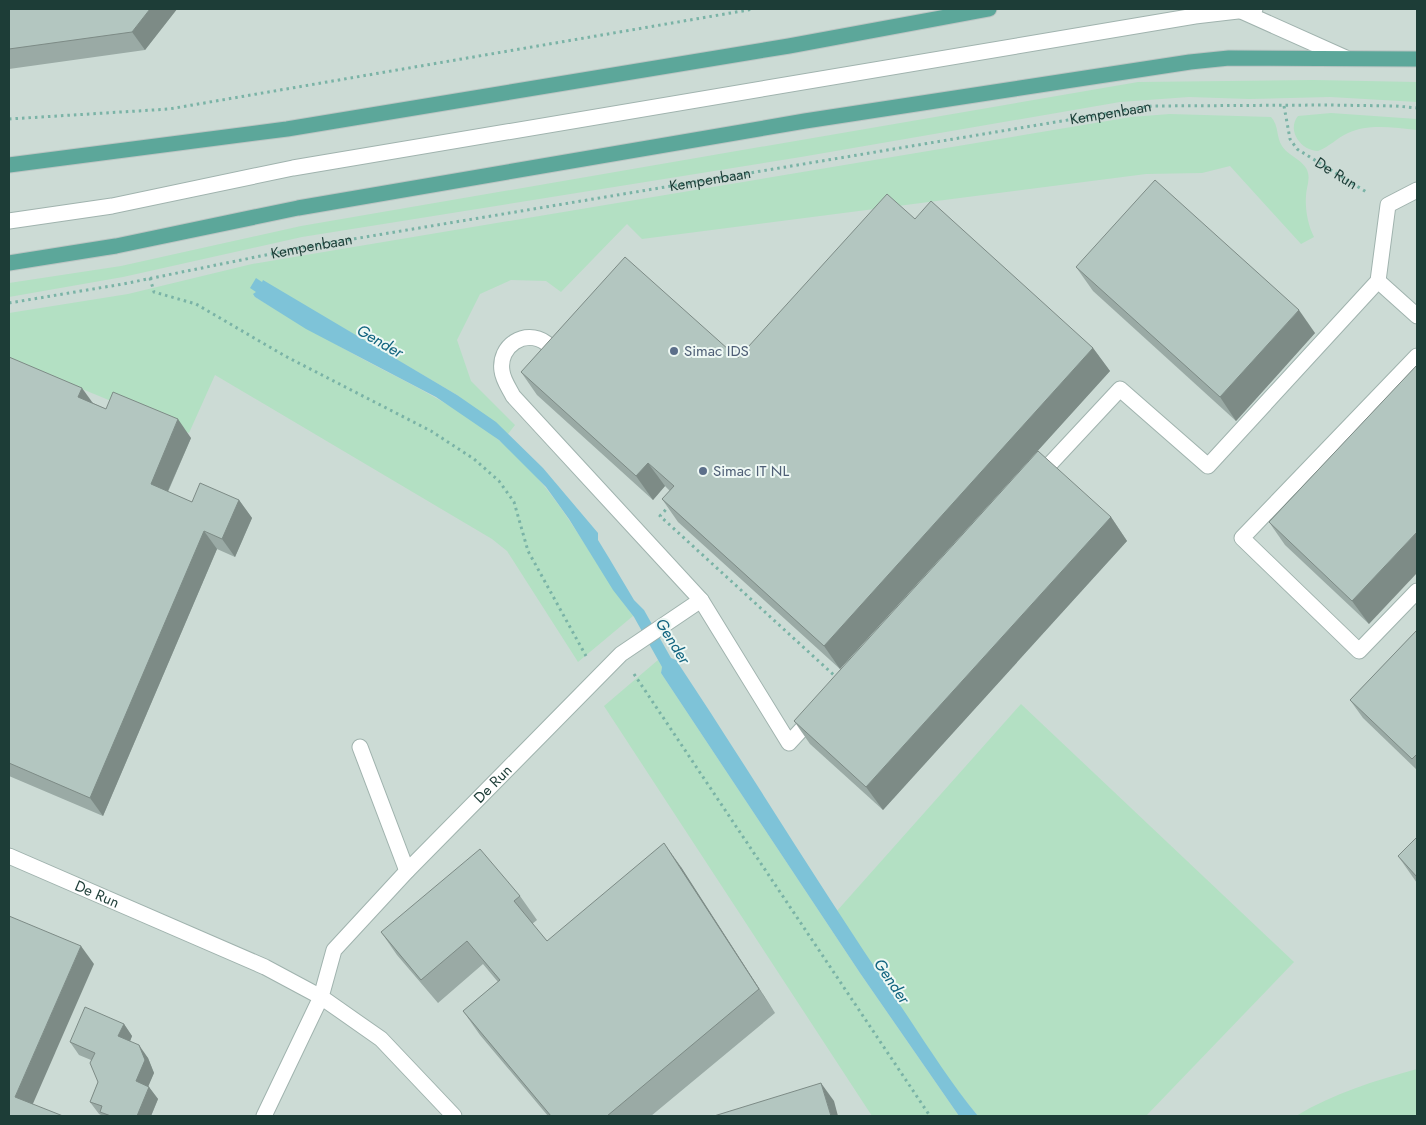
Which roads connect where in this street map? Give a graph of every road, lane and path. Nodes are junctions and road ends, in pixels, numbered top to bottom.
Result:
1 (754, 9) edge
2 (989, 9) edge
3 (1248, 10) edge
4 (1346, 58) junction
5 (1417, 58) edge
6 (1284, 106) junction
7 (1417, 108) edge
8 (9, 119) edge
9 (9, 165) edge
10 (1417, 190) edge
11 (1388, 205) junction
12 (9, 221) edge
13 (9, 263) edge
14 (150, 278) junction
15 (1378, 281) junction
16 (9, 303) edge
17 (1417, 316) edge
18 (1417, 356) edge
19 (564, 362) edge
20 (1026, 490) edge
21 (671, 504) edge
22 (1417, 591) edge
23 (701, 600) junction
24 (621, 654) junction
25 (597, 677) junction
26 (844, 685) joint
27 (360, 747) dead end
28 (9, 856) edge
29 (407, 871) junction
30 (321, 997) junction
31 (264, 1116) edge
32 (454, 1116) edge
33 (930, 1116) edge

1 - 8 path
2 - 9 main road
3 - 4 street
3 - 12 street
4 - 5 main road
4 - 13 main road
6 - 7 path, Kempenbaan
6 - 11 path, De Run
6 - 14 path, Kempenbaan
10 - 11 street
11 - 15 street
14 - 16 path, Kempenbaan
14 - 25 path
15 - 17 street
15 - 20 street
18 - 22 street
19 - 23 street
21 - 26 path
23 - 24 street, De Run
23 - 26 street
24 - 25 street, De Run
24 - 33 path
25 - 29 street, De Run
27 - 29 street
28 - 30 street, De Run
29 - 30 street, De Run
30 - 31 street, De Run
30 - 32 street, De Run

